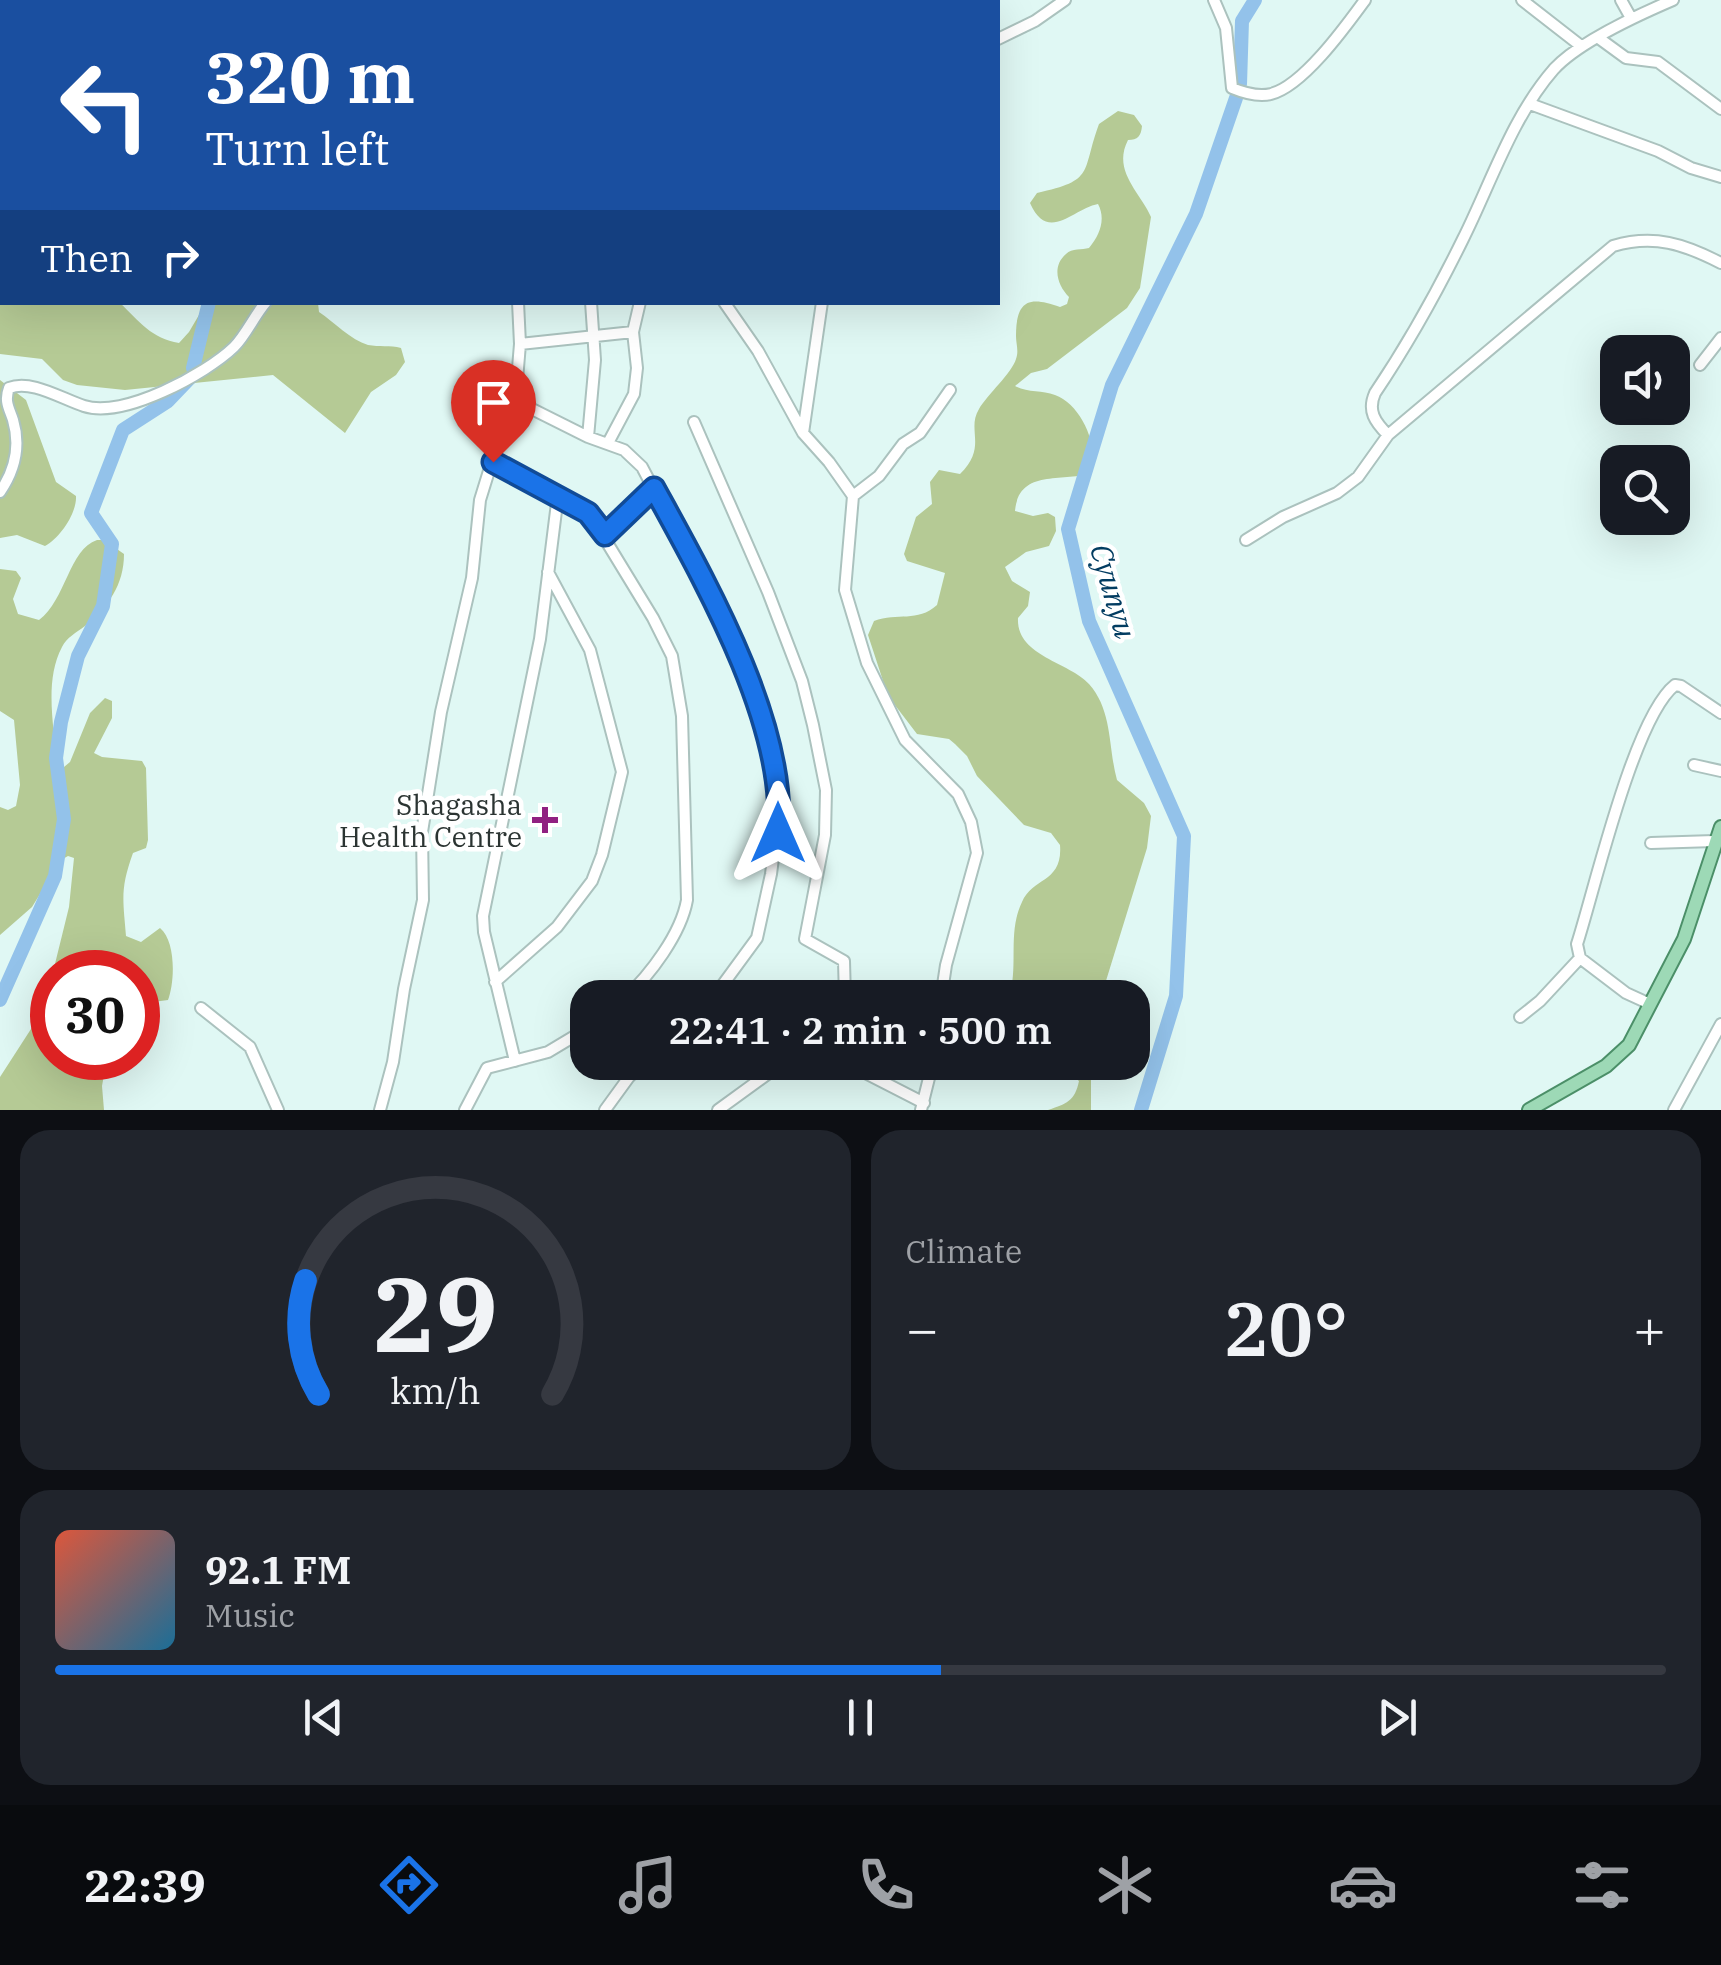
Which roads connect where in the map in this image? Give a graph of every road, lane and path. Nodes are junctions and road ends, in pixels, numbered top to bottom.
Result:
1 (1065, 0) edge
2 (1214, 0) edge
3 (1365, 0) edge
4 (1522, 0) edge
5 (1621, 0) edge
6 (1673, 0) edge
7 (1631, 18) junction
8 (1000, 38) edge
9 (1600, 39) junction
10 (1581, 46) junction
11 (1530, 104) junction
12 (1721, 108) edge
13 (1721, 177) edge
14 (1721, 263) edge
15 (264, 305) edge
16 (518, 305) edge
17 (591, 305) edge
18 (639, 305) edge
19 (726, 305) edge
20 (822, 305) edge
21 (633, 332) junction
22 (592, 337) junction
23 (1721, 338) edge
24 (520, 344) junction
25 (1700, 365) dead end
26 (950, 390) dead end
27 (512, 400) junction
28 (694, 422) dead end
29 (803, 433) junction
30 (1388, 435) junction
31 (588, 437) junction
32 (608, 443) junction
33 (493, 462) junction
34 (654, 488) junction
35 (0, 492) edge
36 (558, 494) junction
37 (852, 496) junction
38 (605, 535) junction
39 (1246, 540) dead end
40 (548, 571) junction
41 (1721, 713) edge
42 (1694, 765) dead end
43 (1721, 771) edge
44 (1721, 828) edge
45 (1714, 841) junction
46 (1651, 844) dead end
47 (1580, 958) junction
48 (639, 980) edge
49 (726, 980) edge
50 (844, 980) edge
51 (944, 980) edge
52 (495, 982) junction
53 (1650, 1004) junction
54 (201, 1008) dead end
55 (1520, 1016) dead end
56 (1721, 1024) edge
57 (570, 1039) edge
58 (514, 1061) junction
59 (629, 1080) edge
60 (759, 1080) edge
61 (876, 1080) edge
62 (929, 1080) edge
63 (923, 1106) edge
64 (278, 1110) edge
65 (380, 1110) edge
66 (465, 1110) edge
67 (605, 1110) edge
68 (718, 1110) edge
69 (1529, 1110) edge
70 (1674, 1110) edge

1 - 8 street
2 - 3 street
4 - 10 street
5 - 7 street
6 - 7 street
7 - 9 street
9 - 10 street
9 - 12 street
10 - 11 street
11 - 13 street
11 - 30 street
14 - 30 street
15 - 35 street
16 - 24 street
17 - 22 street
18 - 21 street
19 - 29 street
20 - 29 street
21 - 22 street
21 - 32 street
22 - 24 street
22 - 31 street
23 - 25 street
24 - 27 street
26 - 37 street
27 - 31 street
27 - 33 street
28 - 50 street
29 - 37 street
30 - 39 street
31 - 32 street
32 - 34 street
33 - 36 street
33 - 65 street
34 - 38 street
34 - 49 street
36 - 38 street
36 - 40 street
37 - 51 street
38 - 48 street
40 - 52 street
40 - 52 street
41 - 47 street
42 - 43 street
44 - 45 main road
45 - 46 street
45 - 53 main road
47 - 53 street
47 - 55 street
52 - 58 street
53 - 69 main road
54 - 64 street
56 - 70 street
57 - 58 street
58 - 66 street
59 - 67 street
60 - 68 street
61 - 63 street
62 - 63 street

